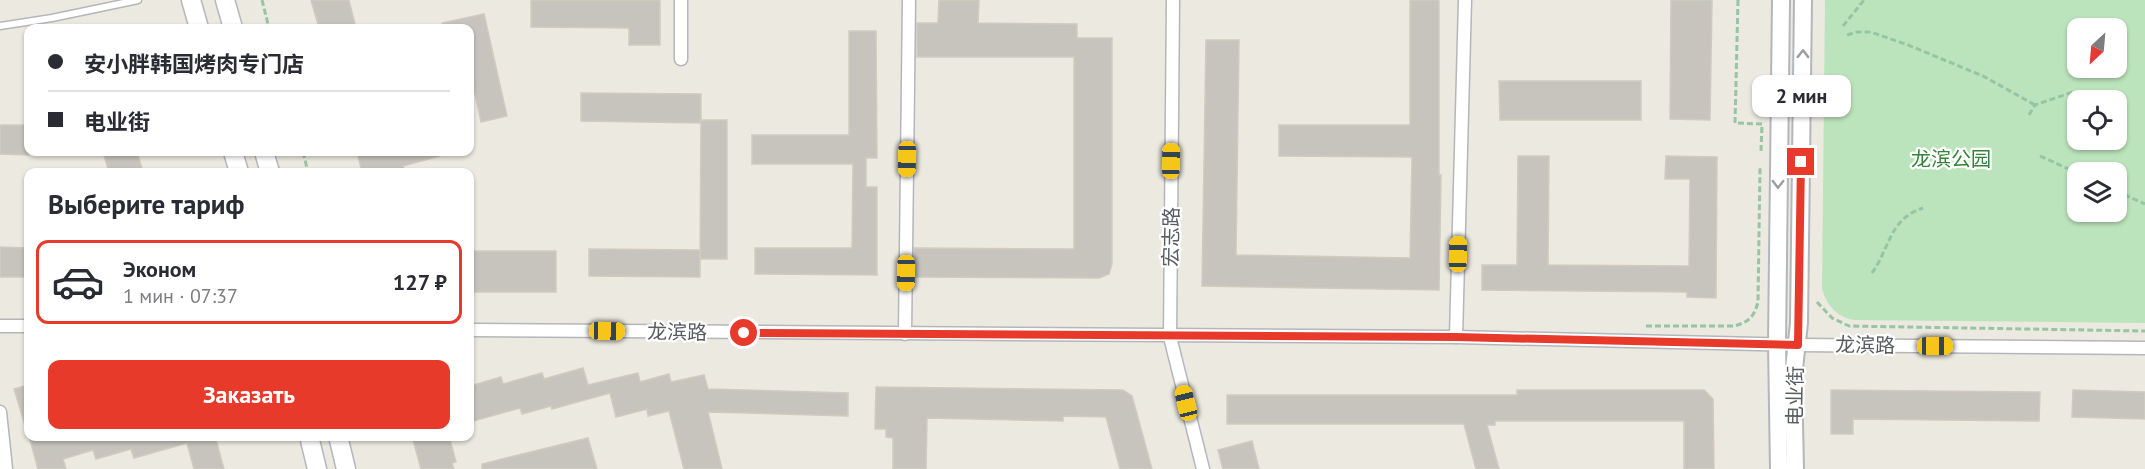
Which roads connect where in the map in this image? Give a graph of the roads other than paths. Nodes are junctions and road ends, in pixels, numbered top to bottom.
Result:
1 (138, 0) edge
2 (191, 0) edge
3 (225, 0) edge
4 (681, 0) edge
5 (909, 0) edge
6 (1173, 0) edge
7 (1465, 0) edge
8 (1781, 0) edge
9 (1803, 0) edge
10 (198, 24) edge
11 (231, 24) edge
12 (0, 26) edge
13 (681, 59) dead end
14 (0, 326) edge
15 (24, 326) edge
16 (474, 330) edge
17 (905, 334) junction
18 (1170, 336) junction
19 (1456, 337) junction
20 (1777, 344) junction
21 (1798, 345) junction
22 (2145, 348) edge
23 (0, 412) edge
24 (310, 441) edge
25 (339, 441) edge
26 (6, 469) edge
27 (317, 469) edge
28 (346, 469) edge
29 (1203, 469) edge
30 (1779, 469) edge
31 (1795, 469) edge

1 - 12 lane
2 - 10 main road
3 - 11 main road
4 - 13 street
5 - 17 street
6 - 18 street, 宏志路
7 - 19 street
8 -> 20 street, 电业街
21 -> 9 street, 电业街
14 - 15 street
16 - 17 street, 龙滨路
17 - 18 street, 龙滨路
18 - 19 street, 龙滨路
18 - 29 street, 宏志路
19 - 20 street, 龙滨路
20 - 21 street, 龙滨路
20 - 30 street, 电业街
21 - 22 street, 龙滨路
21 - 31 street, 电业街
23 - 26 street
24 - 27 main road
25 - 28 main road

